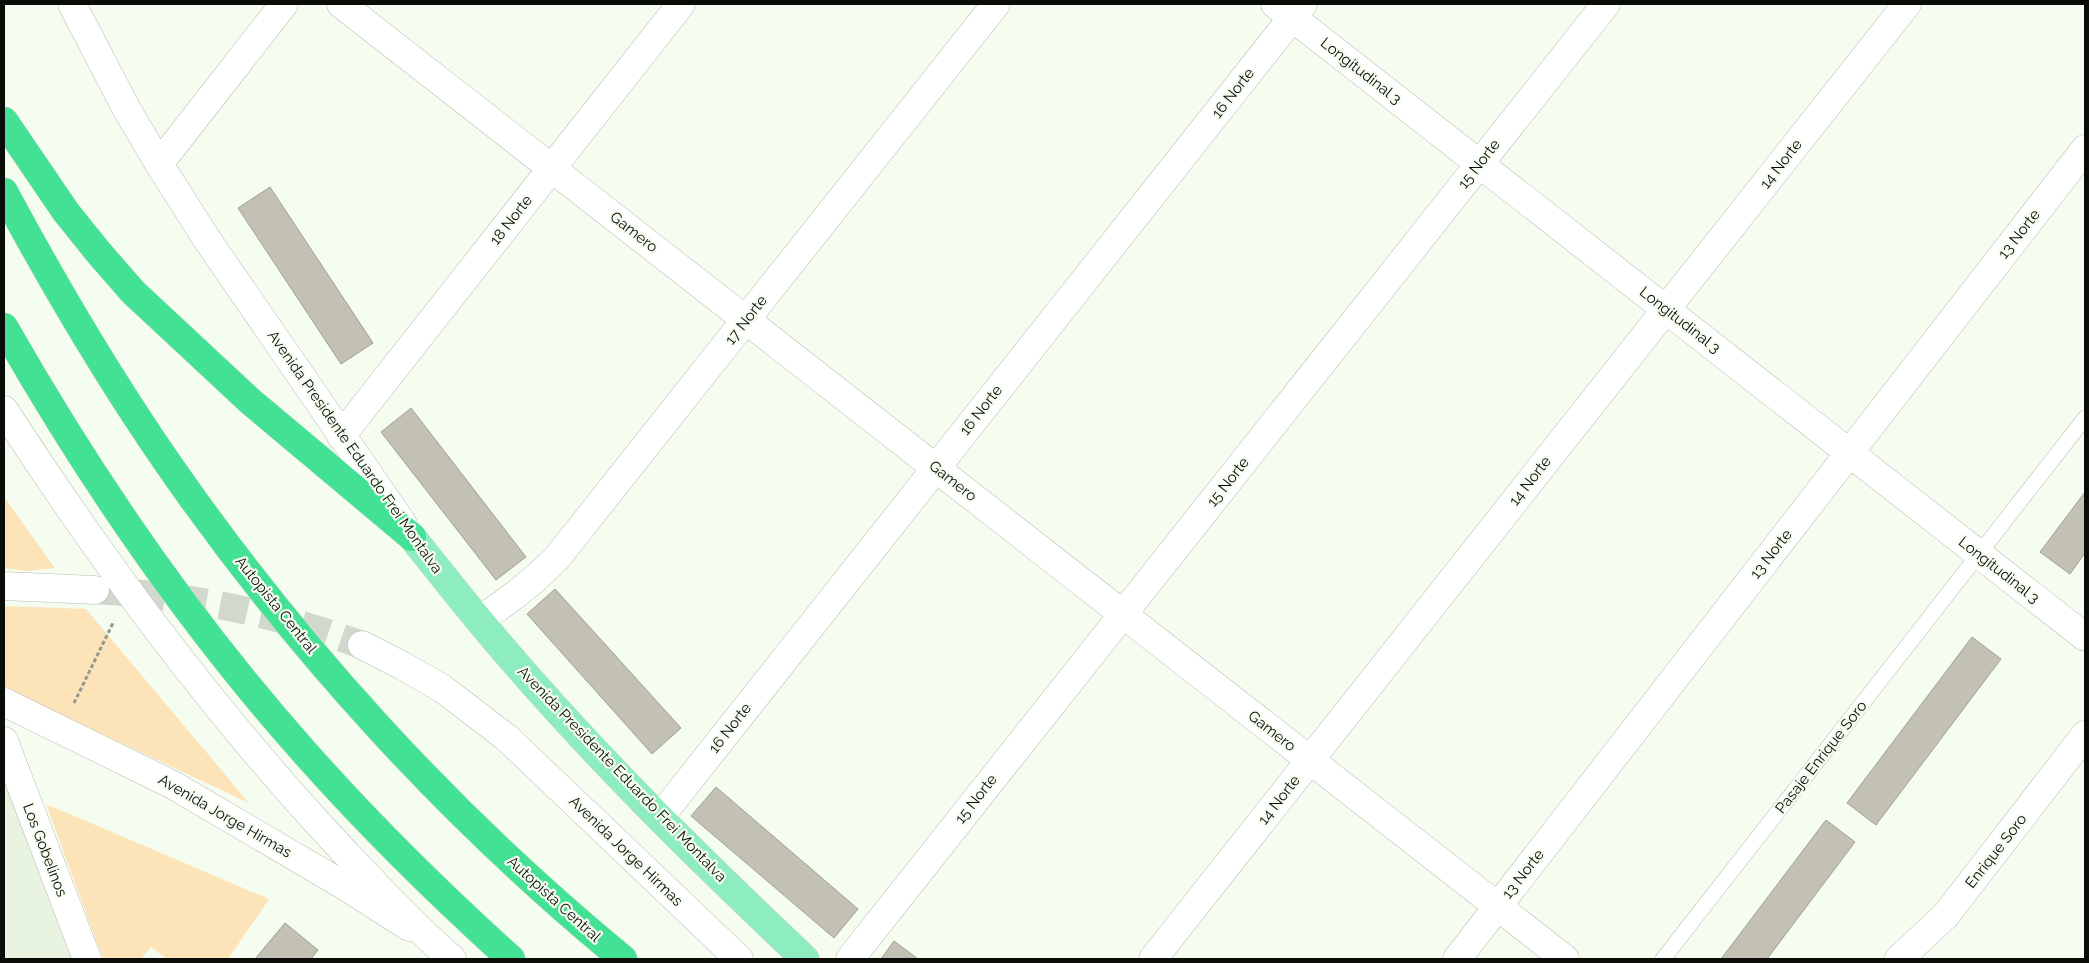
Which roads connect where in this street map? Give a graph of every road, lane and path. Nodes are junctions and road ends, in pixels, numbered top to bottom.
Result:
1 (72, 4) edge
2 (284, 4) edge
3 (341, 4) edge
4 (681, 4) edge
5 (996, 4) edge
6 (1606, 4) edge
7 (1907, 4) edge
8 (1290, 8) edge
9 (4, 121) edge
10 (2085, 149) edge
11 (1479, 163) junction
12 (159, 164) junction
13 (552, 168) junction
14 (4, 192) edge
15 (1666, 309) junction
16 (746, 320) junction
17 (4, 327) edge
18 (4, 410) edge
19 (2085, 418) edge
20 (341, 436) junction
21 (1850, 453) junction
22 (936, 468) junction
23 (412, 537) junction
24 (1978, 554) junction
25 (4, 586) edge
26 (95, 590) tunnel mouth
27 (128, 591) junction
28 (1123, 614) junction
29 (479, 620) junction
30 (2085, 637) edge
31 (362, 645) tunnel mouth
32 (4, 702) edge
33 (60, 730) junction
34 (2085, 735) edge
35 (4, 741) edge
36 (1310, 760) junction
37 (660, 817) junction
38 (1497, 906) junction
39 (445, 953) edge
40 (87, 959) edge
41 (511, 959) edge
42 (623, 959) edge
43 (739, 959) edge
44 (805, 959) edge
45 (850, 959) edge
46 (1153, 959) edge
47 (1456, 959) edge
48 (1565, 959) edge
49 (1663, 959) edge
50 (1899, 959) edge

1 - 12 street, Avenida Presidente Eduardo Frei Montalva
2 - 12 street
3 - 13 street, Gamero
4 - 13 street, 18 Norte
5 - 16 street, 17 Norte
6 - 11 street, 15 Norte
7 - 15 street, 14 Norte
8 - 11 street, Longitudinal 3
8 - 22 street, 16 Norte
9 - 23 highway
10 - 21 street, 13 Norte
11 - 15 street, Longitudinal 3
11 - 28 street, 15 Norte
12 - 20 street, Avenida Presidente Eduardo Frei Montalva
13 - 16 street, Gamero
13 - 20 street, 18 Norte
14 - 42 highway, Autopista Central
15 - 21 street, Longitudinal 3
15 - 36 street, 14 Norte
16 - 22 street, Gamero
16 - 29 street, 17 Norte
17 - 41 highway
18 - 27 street
19 - 24 lane
20 - 23 street, Avenida Presidente Eduardo Frei Montalva
21 - 24 street, Longitudinal 3
21 - 38 street, 13 Norte
22 - 28 street, Gamero
22 - 37 street, 16 Norte
23 - 29 main road, Avenida Presidente Eduardo Frei Montalva
24 - 30 street, Longitudinal 3
24 - 49 lane, Pasaje Enrique Soro
25 - 26 street
27 - 33 path
27 - 39 street
28 - 36 street, Gamero
28 - 45 street, 15 Norte
29 - 37 main road, Avenida Presidente Eduardo Frei Montalva
31 - 43 street, Avenida Jorge Hirmas
32 - 33 street, Avenida Jorge Hirmas
33 - 39 street, Avenida Jorge Hirmas
34 - 50 street, Enrique Soro
35 - 40 street, Los Gobelinos
36 - 38 street, Gamero
36 - 46 street, 14 Norte
37 - 44 main road, Avenida Presidente Eduardo Frei Montalva
38 - 47 street, 13 Norte
38 - 48 street, Gamero

